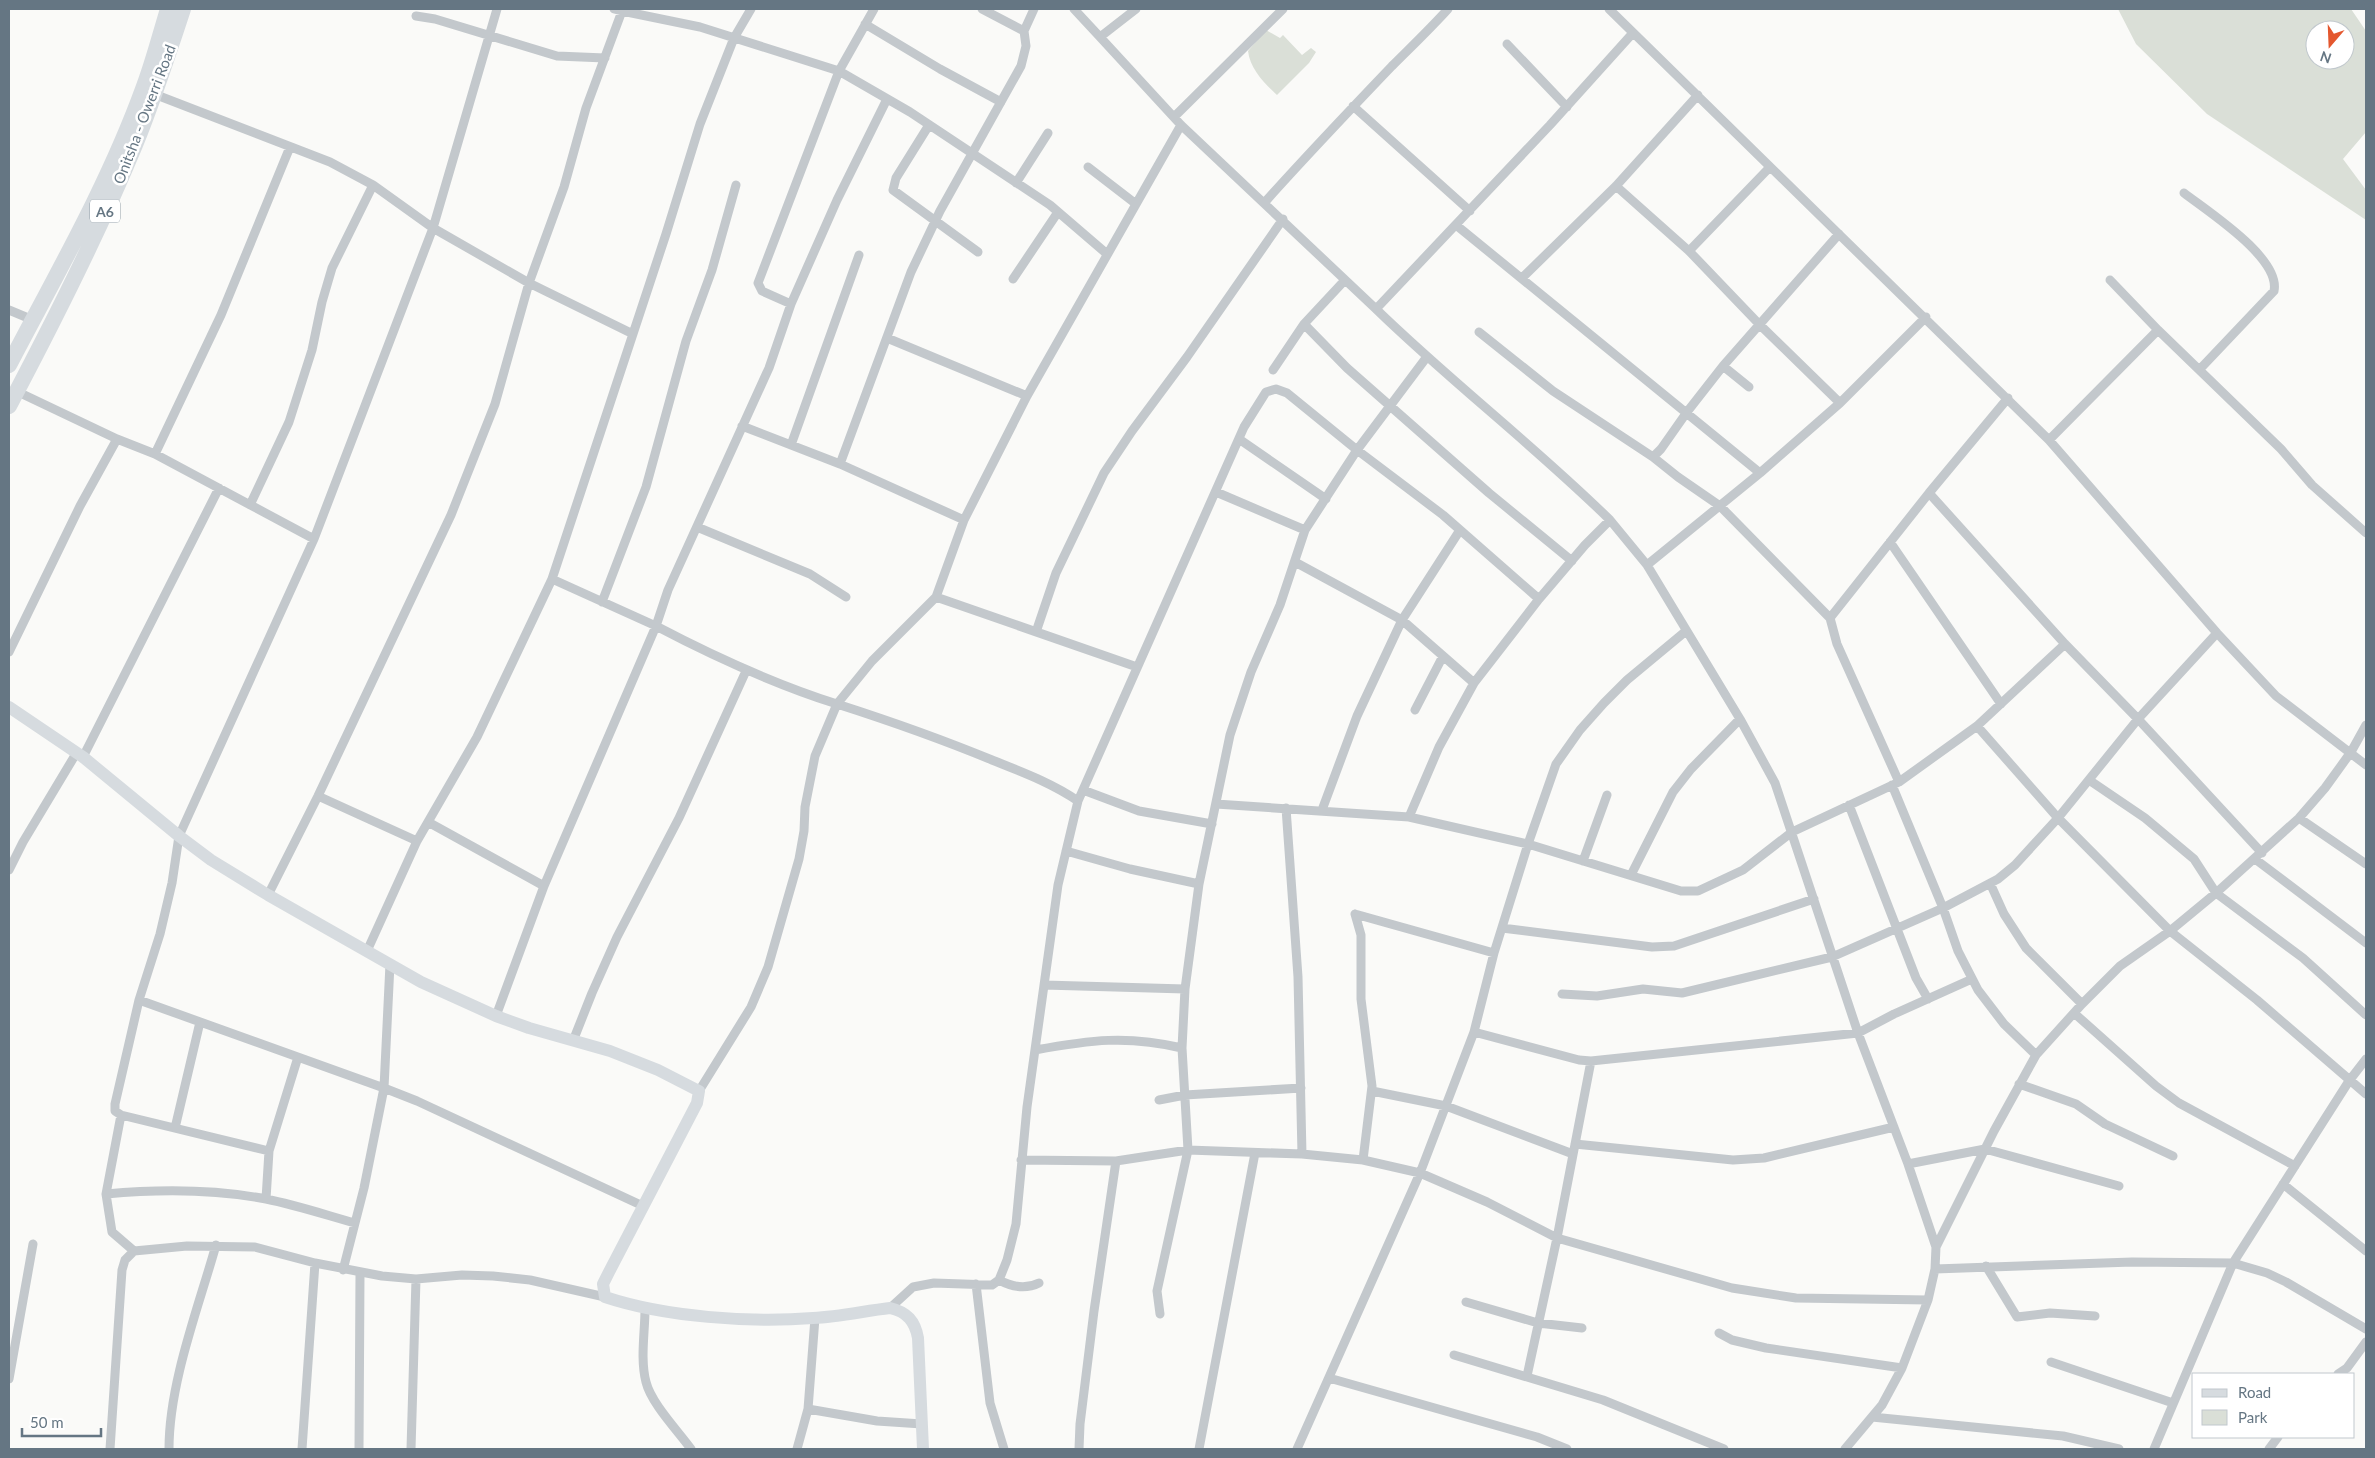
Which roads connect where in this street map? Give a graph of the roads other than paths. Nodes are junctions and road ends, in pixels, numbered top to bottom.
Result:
1 (168, 9) edge
2 (183, 9) edge
3 (497, 9) edge
4 (751, 9) edge
5 (874, 9) edge
6 (982, 9) edge
7 (1034, 9) edge
8 (1074, 9) edge
9 (1136, 9) edge
10 (1283, 9) edge
11 (1448, 9) edge
12 (1609, 9) edge
13 (620, 10) edge
14 (416, 16) dead end
15 (866, 24) junction
16 (1024, 31) junction
17 (1632, 34) junction
18 (490, 35) junction
19 (1100, 37) junction
20 (734, 38) junction
21 (1507, 44) dead end
22 (605, 58) junction
23 (838, 72) junction
24 (154, 94) junction
25 (1698, 95) junction
26 (887, 99) junction
27 (1001, 102) junction
28 (1353, 106) junction
29 (1567, 107) junction
30 (1174, 117) junction
31 (929, 124) junction
32 (1181, 124) junction
33 (1048, 133) dead end
34 (290, 146) junction
35 (971, 153) junction
36 (1088, 167) dead end
37 (1770, 168) junction
38 (1016, 183) junction
39 (373, 185) junction
40 (736, 185) dead end
41 (1616, 186) junction
42 (2184, 193) dead end
43 (1265, 202) junction
44 (1136, 204) junction
45 (1470, 211) junction
46 (1058, 212) junction
47 (1283, 220) junction
48 (935, 221) junction
49 (1456, 225) junction
50 (433, 228) junction
51 (1839, 234) junction
52 (978, 252) dead end
53 (1689, 252) junction
54 (1107, 254) junction
55 (859, 255) dead end
56 (1522, 278) junction
57 (1013, 279) dead end
58 (1345, 280) junction
59 (2110, 280) dead end
60 (529, 283) junction
61 (791, 304) junction
62 (9, 310) edge
63 (1376, 310) junction
64 (1926, 317) junction
65 (32, 320) junction
66 (1304, 324) junction
67 (1759, 324) junction
68 (2158, 330) junction
69 (1479, 332) dead end
70 (633, 334) junction
71 (887, 338) junction
72 (1426, 358) junction
73 (9, 366) edge
74 (1723, 366) junction
75 (2200, 369) junction
76 (1273, 370) dead end
77 (1748, 387) dead end
78 (1027, 396) junction
79 (2008, 398) junction
80 (13, 399) edge
81 (1840, 403) junction
82 (1391, 405) junction
83 (1687, 412) junction
84 (742, 426) junction
85 (1240, 438) junction
86 (117, 439) junction
87 (2049, 440) junction
88 (791, 445) junction
89 (1357, 450) junction
90 (155, 454) junction
91 (1653, 457) junction
92 (840, 464) junction
93 (1760, 473) junction
94 (219, 488) junction
95 (1216, 492) junction
96 (1929, 493) junction
97 (1326, 499) junction
98 (250, 505) junction
99 (1720, 506) junction
100 (964, 520) junction
101 (1610, 520) junction
102 (697, 527) junction
103 (1306, 530) junction
104 (1460, 530) junction
105 (2366, 533) edge
106 (314, 539) junction
107 (1890, 542) junction
108 (1572, 561) junction
109 (1295, 562) junction
110 (1647, 566) junction
111 (552, 579) junction
112 (846, 596) dead end
113 (936, 597) junction
114 (1539, 599) junction
115 (602, 602) junction
116 (1830, 618) junction
117 (1402, 620) junction
118 (656, 626) junction
119 (1686, 631) junction
120 (1036, 632) junction
121 (2217, 633) junction
122 (2065, 644) junction
123 (9, 652) edge
124 (1442, 656) junction
125 (1137, 667) junction
126 (746, 671) junction
127 (1474, 684) junction
128 (837, 704) junction
129 (2001, 704) junction
130 (9, 706) edge
131 (1415, 710) dead end
132 (1740, 719) junction
133 (2138, 719) junction
134 (2366, 725) edge
135 (1977, 726) junction
136 (2352, 752) junction
137 (80, 755) junction
138 (2366, 765) edge
139 (2090, 780) junction
140 (1896, 784) junction
141 (1083, 790) junction
142 (1607, 795) dead end
143 (318, 796) junction
144 (1078, 801) junction
145 (1216, 804) junction
146 (1848, 806) junction
147 (1286, 808) junction
148 (1322, 810) junction
149 (1408, 817) junction
150 (2058, 818) junction
151 (2299, 818) junction
152 (428, 822) junction
153 (1212, 824) junction
154 (1792, 832) junction
155 (179, 836) junction
156 (417, 841) junction
157 (1528, 844) junction
158 (1066, 851) junction
159 (2258, 856) junction
160 (1582, 861) junction
161 (2366, 864) edge
162 (9, 870) edge
163 (1631, 876) junction
164 (1990, 883) junction
165 (1200, 884) junction
166 (544, 886) junction
167 (2216, 893) junction
168 (268, 895) junction
169 (1814, 899) junction
170 (1943, 908) junction
171 (1502, 928) junction
172 (1897, 928) junction
173 (2170, 931) junction
174 (2366, 943) edge
175 (367, 951) junction
176 (1494, 953) junction
177 (1832, 957) junction
178 (390, 964) junction
179 (1972, 978) junction
180 (1044, 985) junction
181 (1185, 989) junction
182 (1562, 994) dead end
183 (1928, 999) junction
184 (139, 1000) junction
185 (2082, 1004) junction
186 (2074, 1013) junction
187 (2366, 1015) edge
188 (496, 1016) junction
189 (200, 1022) junction
190 (1474, 1032) junction
191 (1858, 1033) junction
192 (574, 1041) junction
193 (1182, 1048) junction
194 (1035, 1050) junction
195 (2036, 1055) junction
196 (298, 1057) junction
197 (2366, 1059) edge
198 (1591, 1061) junction
199 (2349, 1081) junction
200 (2019, 1084) junction
201 (384, 1088) junction
202 (1301, 1088) junction
203 (699, 1091) junction
204 (1372, 1091) junction
205 (2366, 1094) edge
206 (1185, 1095) junction
207 (1159, 1100) dead end
208 (1446, 1106) junction
209 (121, 1115) junction
210 (1894, 1127) junction
211 (175, 1128) junction
212 (1575, 1144) junction
213 (1985, 1149) junction
214 (1188, 1150) junction
215 (269, 1151) junction
216 (1255, 1153) junction
217 (1302, 1154) junction
218 (1574, 1154) junction
219 (2173, 1156) dead end
220 (1021, 1160) junction
221 (1363, 1160) junction
222 (1116, 1161) junction
223 (1908, 1164) junction
224 (2295, 1166) junction
225 (1420, 1173) junction
226 (2283, 1184) junction
227 (2119, 1186) dead end
228 (106, 1194) junction
229 (266, 1199) junction
230 (643, 1206) junction
231 (355, 1223) junction
232 (1557, 1238) junction
233 (33, 1244) dead end
234 (216, 1245) junction
235 (1936, 1247) junction
236 (134, 1251) junction
237 (2366, 1251) edge
238 (315, 1263) junction
239 (2233, 1263) junction
240 (1986, 1266) junction
241 (1935, 1269) junction
242 (343, 1270) junction
243 (360, 1273) junction
244 (416, 1279) junction
245 (998, 1280) junction
246 (1039, 1283) dead end
247 (976, 1284) junction
248 (604, 1297) junction
249 (1928, 1300) junction
250 (1466, 1302) dead end
251 (890, 1308) junction
252 (645, 1309) junction
253 (1160, 1314) dead end
254 (2095, 1316) dead end
255 (815, 1318) junction
256 (1538, 1323) junction
257 (1582, 1328) dead end
258 (2366, 1329) edge
259 (1719, 1334) dead end
260 (2366, 1342) edge
261 (1454, 1355) dead end
262 (2051, 1362) dead end
263 (1902, 1368) junction
264 (2340, 1373) edge
265 (1527, 1376) junction
266 (1329, 1378) junction
267 (9, 1379) edge
268 (2173, 1403) junction
269 (808, 1409) junction
270 (1872, 1417) junction
271 (922, 1424) junction
272 (2277, 1438) edge
273 (110, 1449) edge
274 (169, 1449) edge
275 (302, 1449) edge
276 (359, 1449) edge
277 (411, 1449) edge
278 (691, 1449) edge
279 (797, 1449) edge
280 (923, 1449) edge
281 (1004, 1449) edge
282 (1079, 1449) edge
283 (1199, 1449) edge
284 (1297, 1449) edge
285 (1567, 1449) edge
286 (1724, 1449) edge
287 (1845, 1449) edge
288 (2119, 1449) edge
289 (2154, 1449) edge
290 (2269, 1449) edge

1 - 65 highway, Onitsha - Owerri Road / A6
2 - 24 highway, Onitsha - Owerri Road / A6
3 - 18 street
4 - 20 street
5 - 15 street
6 - 16 street
7 - 16 street
8 - 19 street
9 - 19 street
10 - 30 street
11 - 28 street
12 - 17 street
13 - 20 street
13 - 22 street
14 - 18 street
15 - 23 street
15 - 27 street
16 - 27 street
17 - 25 street
17 - 29 street
18 - 22 street
18 - 50 street
19 - 30 street
20 - 23 street
20 - 70 street
21 - 29 street
22 - 60 street
23 - 26 street
23 - 61 street
24 - 34 street
24 - 80 highway, Onitsha - Owerri Road / A6
25 - 37 street
25 - 41 street
26 - 31 street
26 - 61 street
27 - 35 street
28 - 43 street
28 - 45 street
29 - 45 street
30 - 32 street
31 - 35 street
31 - 48 street
32 - 43 street
32 - 44 street
33 - 38 street
34 - 39 street
34 - 90 street
35 - 38 street
35 - 48 street
36 - 44 street
37 - 51 street
37 - 53 street
38 - 46 street
39 - 50 street
39 - 98 street
40 - 115 street
41 - 53 street
41 - 56 street
42 - 75 street
43 - 47 street
44 - 54 street
45 - 49 street
46 - 54 street
46 - 57 street
47 - 58 street
47 - 120 street
48 - 52 street
48 - 71 street
49 - 56 street
49 - 63 street
50 - 60 street
50 - 106 street
51 - 64 street
51 - 67 street
53 - 67 street
54 - 78 street
55 - 88 street
56 - 83 street
58 - 63 street
58 - 66 street
59 - 68 street
60 - 70 street
60 - 143 street
61 - 84 street
62 - 65 street
63 - 72 street
64 - 79 street
64 - 81 street
65 - 73 highway, Onitsha - Owerri Road / A6
66 - 76 street
66 - 82 street
67 - 74 street
67 - 81 street
68 - 75 street
68 - 87 street
69 - 91 street
70 - 111 street
71 - 78 street
71 - 92 street
72 - 82 street
72 - 101 street
74 - 77 street
74 - 83 street
75 - 105 street
78 - 100 street
79 - 87 street
79 - 96 street
80 - 86 street
81 - 93 street
82 - 89 street
82 - 108 street
83 - 91 street
83 - 93 street
84 - 88 street
84 - 102 street
85 - 89 street
85 - 95 street
85 - 97 street
86 - 90 street
86 - 123 street
87 - 121 street
88 - 92 street
89 - 97 street
89 - 104 street
90 - 94 street
91 - 99 street
92 - 100 street
93 - 99 street
94 - 98 street
94 - 137 street
95 - 103 street
95 - 125 street
96 - 107 street
96 - 122 street
97 - 103 street
98 - 106 street
99 - 110 street
99 - 116 street
100 - 113 street
101 - 108 street
101 - 110 street
102 - 112 street
102 - 118 street
103 - 109 street
104 - 114 street
104 - 117 street
106 - 155 street
107 - 116 street
107 - 129 street
108 - 114 street
109 - 117 street
109 - 145 street
110 - 119 street
111 - 115 street
111 - 152 street
113 - 120 street
113 - 128 street
114 - 127 street
115 - 118 street
116 - 140 street
117 - 124 street
117 - 148 street
118 - 126 street
118 - 166 street
119 - 132 street
119 - 157 street
120 - 125 street
121 - 133 street
121 - 136 street
122 - 129 street
122 - 133 street
124 - 127 street
124 - 131 street
125 - 141 street
126 - 128 street
126 - 192 street
127 - 149 street
128 - 144 street
128 - 203 street
129 - 135 street
130 - 137 street
132 - 154 street
132 - 163 street
133 - 139 street
133 - 159 street
134 - 136 street
135 - 140 street
135 - 150 street
136 - 138 street
136 - 151 street
137 - 155 street
137 - 162 street
139 - 150 street
139 - 167 street
140 - 146 street
140 - 170 street
141 - 144 street
141 - 153 street
142 - 160 street
143 - 156 street
143 - 168 street
144 - 158 street
145 - 147 street
145 - 153 street
146 - 154 street
146 - 172 street
147 - 148 street
147 - 202 street
148 - 149 street
149 - 157 street
150 - 164 street
150 - 173 street
151 - 159 street
151 - 161 street
152 - 156 street
152 - 166 street
153 - 165 street
154 - 163 street
154 - 169 street
155 - 168 street
155 - 184 street
156 - 175 street
157 - 160 street
157 - 171 street
158 - 165 street
158 - 180 street
159 - 167 street
159 - 174 street
160 - 163 street
164 - 170 street
164 - 185 street
165 - 181 street
166 - 188 street
167 - 173 street
167 - 187 street
168 - 175 street
169 - 171 street
169 - 177 street
170 - 172 street
170 - 179 street
171 - 176 street
172 - 177 street
172 - 183 street
173 - 185 street
173 - 199 street
175 - 178 street
176 - 190 street
176 - 204 street
177 - 182 street
177 - 191 street
178 - 188 street
178 - 201 street
179 - 183 street
179 - 195 street
180 - 181 street
180 - 194 street
181 - 193 street
183 - 191 street
184 - 189 street
184 - 209 street
185 - 186 street
186 - 195 street
186 - 224 street
188 - 192 street
189 - 196 street
189 - 211 street
190 - 198 street
190 - 208 street
191 - 198 street
191 - 210 street
192 - 203 street
193 - 194 street
193 - 206 street
194 - 220 street
195 - 200 street
196 - 201 street
196 - 215 street
197 - 199 street
198 - 212 street
199 - 205 street
199 - 224 street
200 - 213 street
200 - 219 street
201 - 230 street
201 - 231 street
202 - 206 street
202 - 217 street
203 - 230 street
204 - 208 street
204 - 221 street
206 - 207 street
206 - 214 street
208 - 218 street
208 - 225 street
209 - 211 street
209 - 228 street
210 - 212 street
210 - 223 street
211 - 215 street
212 - 218 street
213 - 223 street
213 - 227 street
213 - 235 street
214 - 216 street
214 - 222 street
214 - 253 street
215 - 229 street
216 - 217 street
216 - 283 street
217 - 221 street
218 - 232 street
220 - 222 street
220 - 245 street
221 - 225 street
222 - 282 street
223 - 235 street
224 - 226 street
225 - 232 street
225 - 266 street
226 - 237 street
226 - 239 street
228 - 229 street
228 - 236 street
229 - 231 street
230 - 248 street
231 - 242 street
232 - 249 street
232 - 256 street
233 - 267 street
234 - 236 street
234 - 238 street
234 - 274 street
235 - 241 street
236 - 273 street
238 - 242 street
238 - 275 street
239 - 240 street
239 - 258 street
239 - 268 street
240 - 241 street
240 - 254 street
241 - 249 street
242 - 243 street
243 - 244 street
243 - 276 street
244 - 248 street
244 - 277 street
245 - 246 street
245 - 247 street
247 - 251 street
247 - 281 street
248 - 252 street
249 - 263 street
250 - 256 street
251 - 255 street
251 - 271 street
252 - 255 street
252 - 278 street
255 - 269 street
256 - 257 street
256 - 265 street
259 - 263 street
260 - 264 street
261 - 265 street
262 - 268 street
263 - 270 street
265 - 286 street
266 - 284 street
266 - 285 street
268 - 289 street
269 - 271 street
269 - 279 street
270 - 287 street
270 - 288 street
271 - 280 street
272 - 290 street

